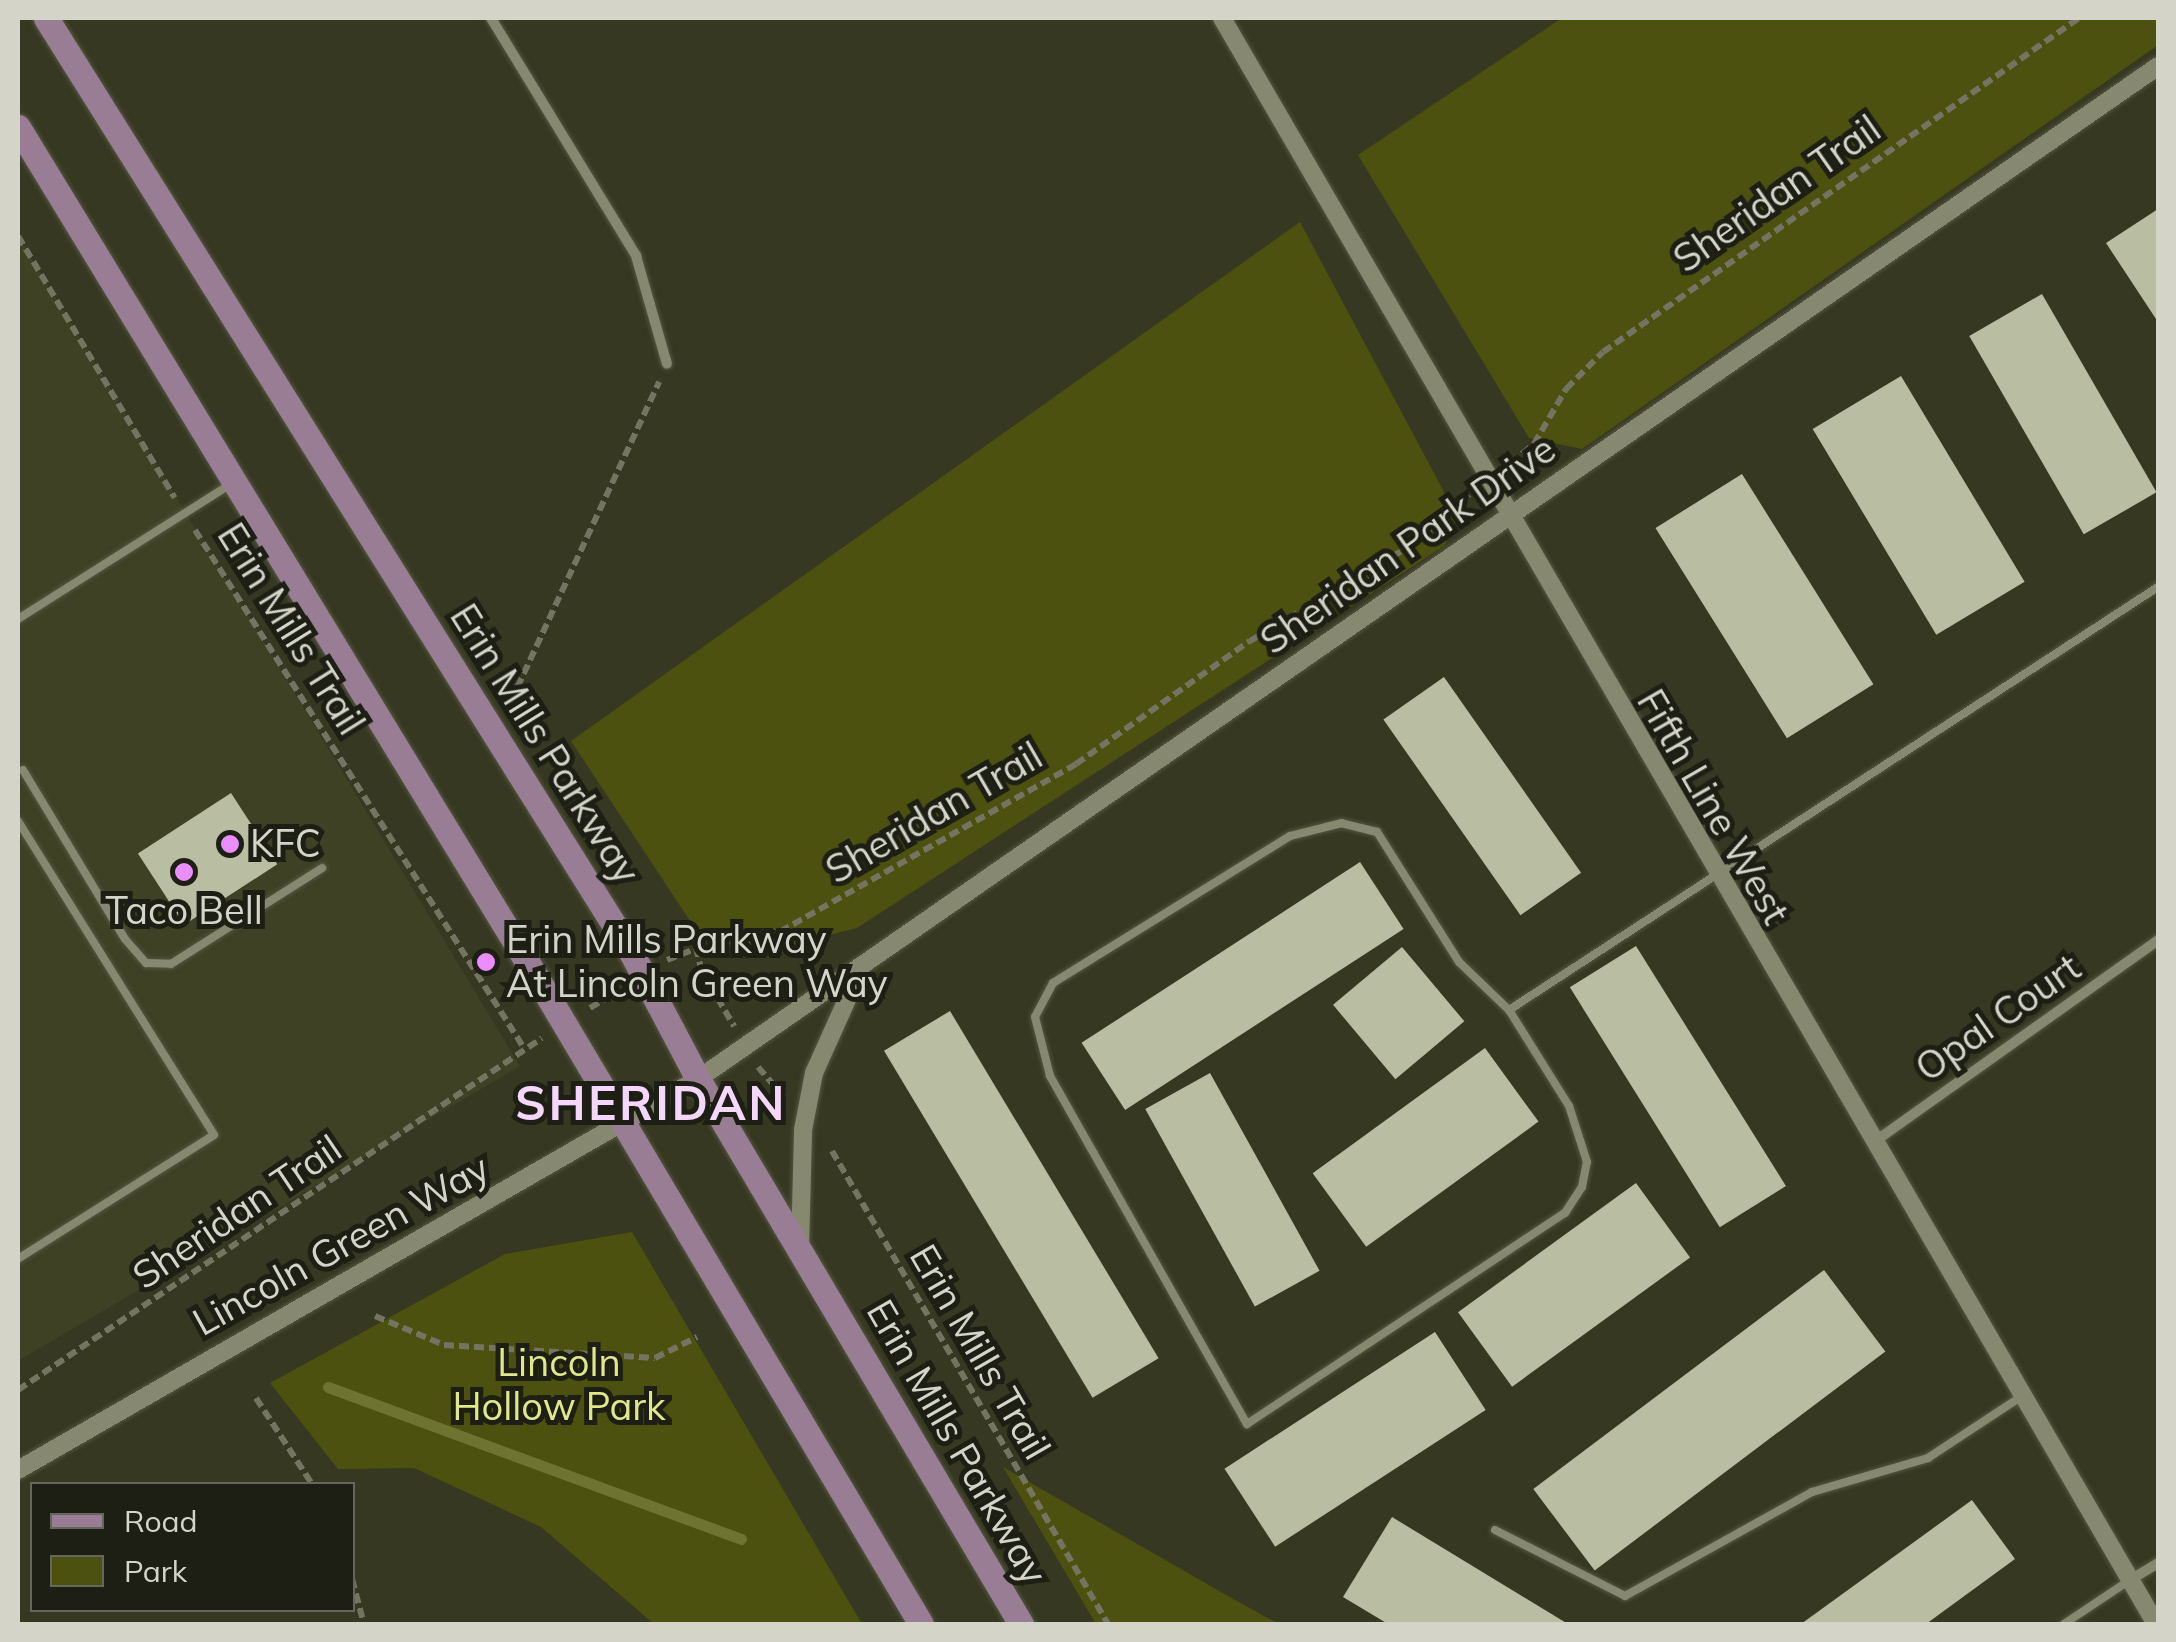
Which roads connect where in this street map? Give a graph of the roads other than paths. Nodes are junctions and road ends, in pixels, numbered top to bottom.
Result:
1 (46, 18) edge
2 (490, 18) edge
3 (1222, 18) edge
4 (2158, 66) edge
5 (18, 127) edge
6 (667, 364) road end
7 (234, 482) junction
8 (1505, 514) junction
9 (2158, 587) edge
10 (18, 619) edge
11 (22, 770) dead end
12 (18, 821) edge
13 (322, 868) dead end
14 (1715, 876) junction
15 (2158, 940) edge
16 (860, 972) junction
17 (1509, 1010) junction
18 (698, 1079) junction
19 (623, 1124) junction
20 (1872, 1144) junction
21 (800, 1248) junction
22 (18, 1259) edge
23 (2022, 1396) junction
24 (18, 1470) edge
25 (1495, 1530) dead end
26 (2158, 1563) edge
27 (2130, 1580) junction
28 (921, 1624) edge
29 (1021, 1624) edge
30 (2064, 1624) edge
31 (2156, 1624) edge

1 - 18 main road, Erin Mills Parkway
2 - 6 street
3 - 8 street, Fifth Line West
4 - 8 street, Sheridan Park Drive
5 - 7 main road
7 - 10 lane
7 - 19 main road
8 - 14 street, Fifth Line West
8 - 16 street, Sheridan Park Drive
9 - 14 lane
11 - 13 lane
12 - 22 lane
14 - 17 lane
14 - 20 street, Fifth Line West
15 - 20 street, Opal Court
16 - 18 street, Sheridan Park Drive
16 - 21 street
17 - 17 lane
18 - 19 street, Lincoln Green Way
18 - 21 main road, Erin Mills Parkway
19 - 24 street, Lincoln Green Way
19 - 28 main road
20 - 23 street, Fifth Line West
21 - 29 main road, Erin Mills Parkway
23 - 25 lane
23 - 27 street, Fifth Line West
26 - 27 street
27 - 30 lane
27 - 31 street, Fifth Line West

